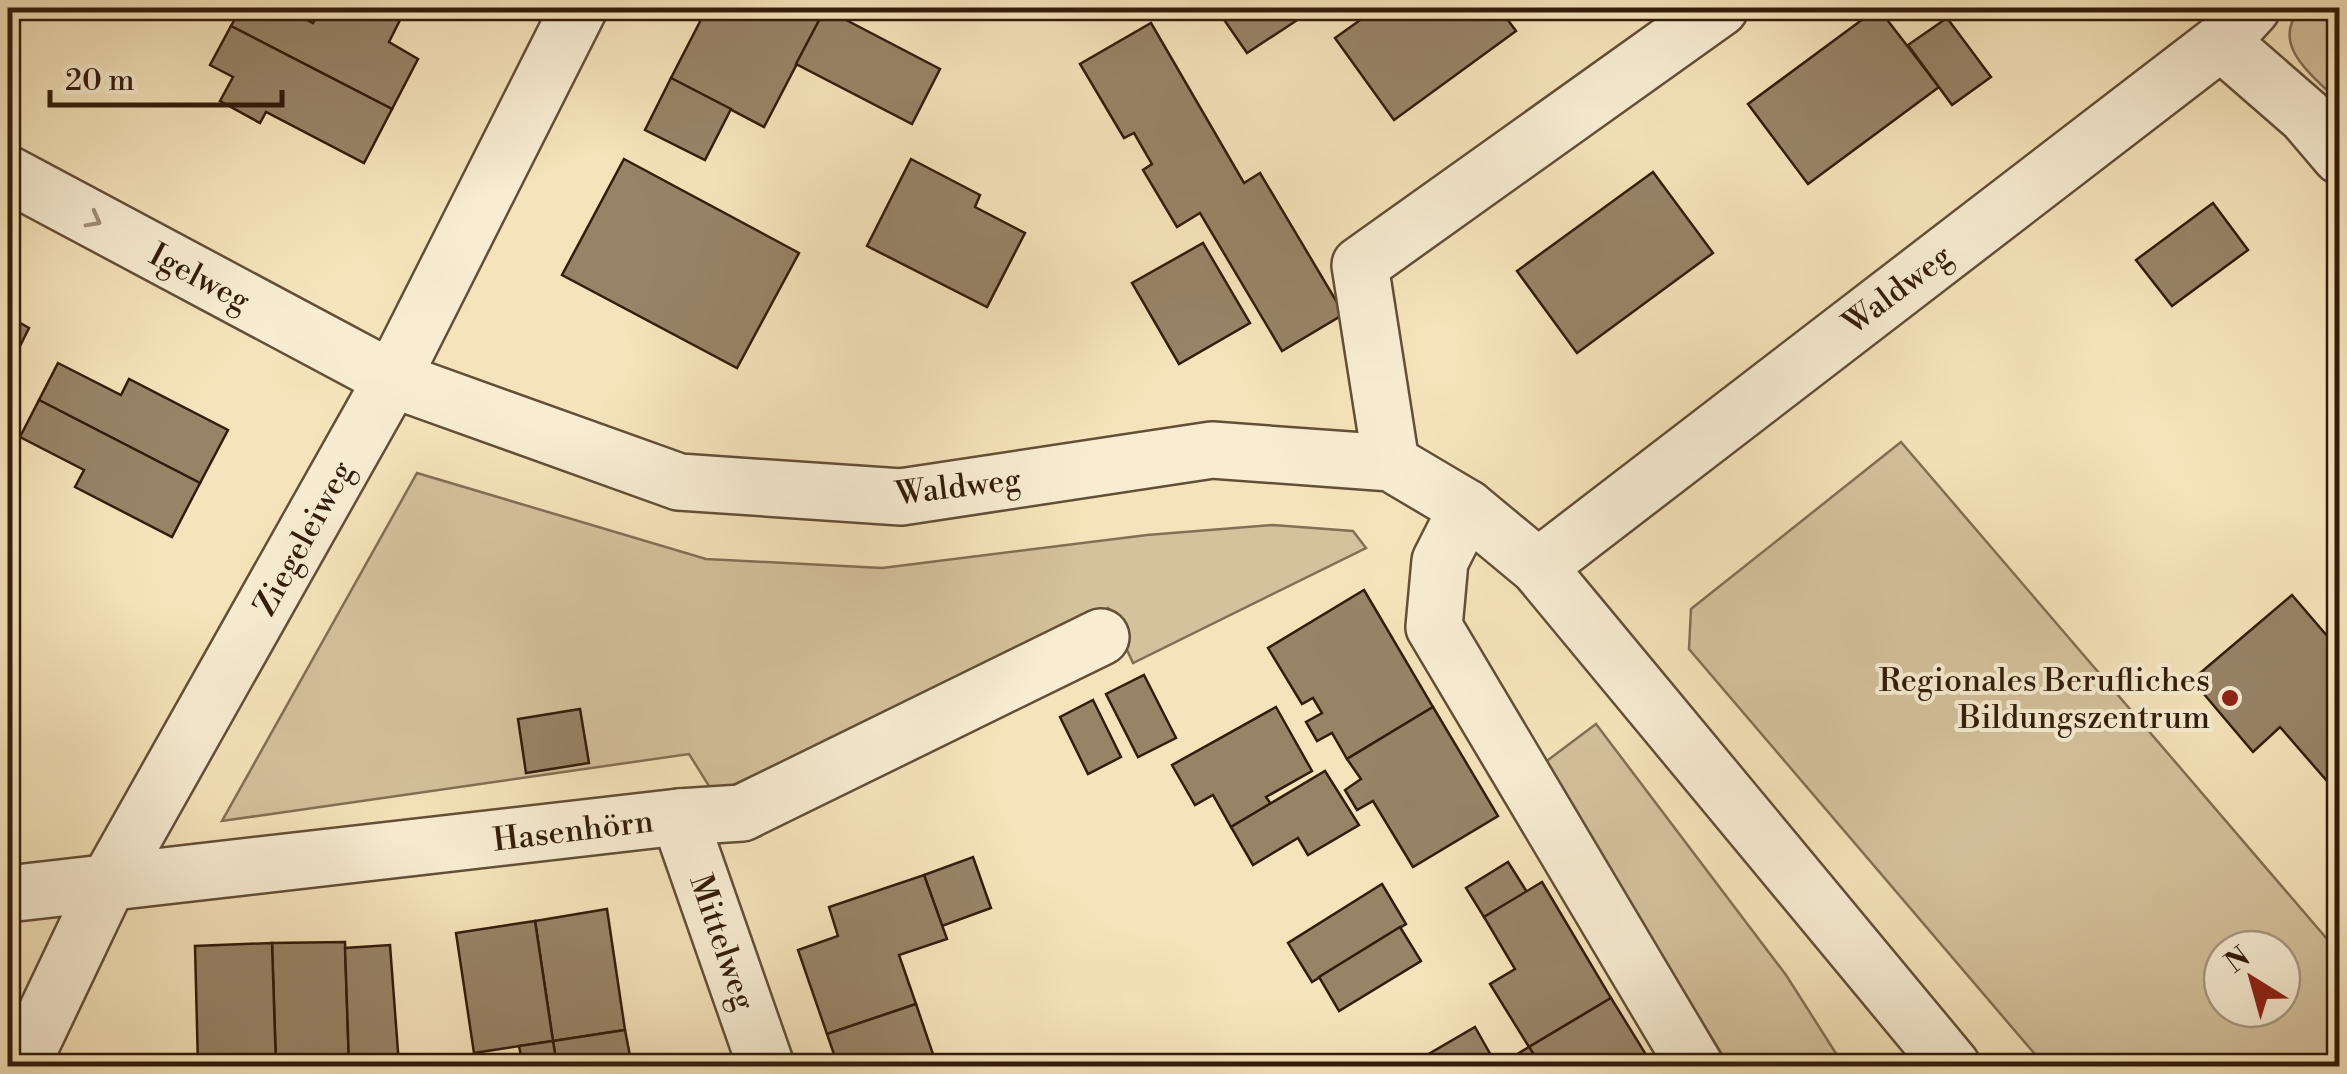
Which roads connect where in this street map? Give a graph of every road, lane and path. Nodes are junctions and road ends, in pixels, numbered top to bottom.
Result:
1 (580, 8) edge
2 (1720, 8) edge
3 (2237, 25) edge
4 (2340, 156) edge
5 (8, 174) edge
6 (392, 379) junction
7 (1391, 463) junction
8 (1467, 508) junction
9 (1538, 567) junction
10 (1101, 637) dead end
11 (679, 817) junction
12 (108, 885) junction
13 (8, 894) edge
14 (21, 1066) edge
15 (766, 1066) edge
16 (1695, 1066) edge
17 (1952, 1066) edge

1 - 6 street, Ziegeleiweg
2 - 7 street
3 - 4 street
3 - 9 street, Waldweg
5 -> 6 street, Igelweg
6 - 7 street, Waldweg
6 - 12 street, Ziegeleiweg
7 - 8 street, Waldweg
8 - 9 street, Waldweg
8 - 16 street
9 - 17 street, Waldweg
10 - 11 street, Hasenhörn
11 - 12 street, Hasenhörn
11 - 15 street, Mittelweg
12 - 13 street, Hasenhörn
12 - 14 street, Ziegeleiweg

